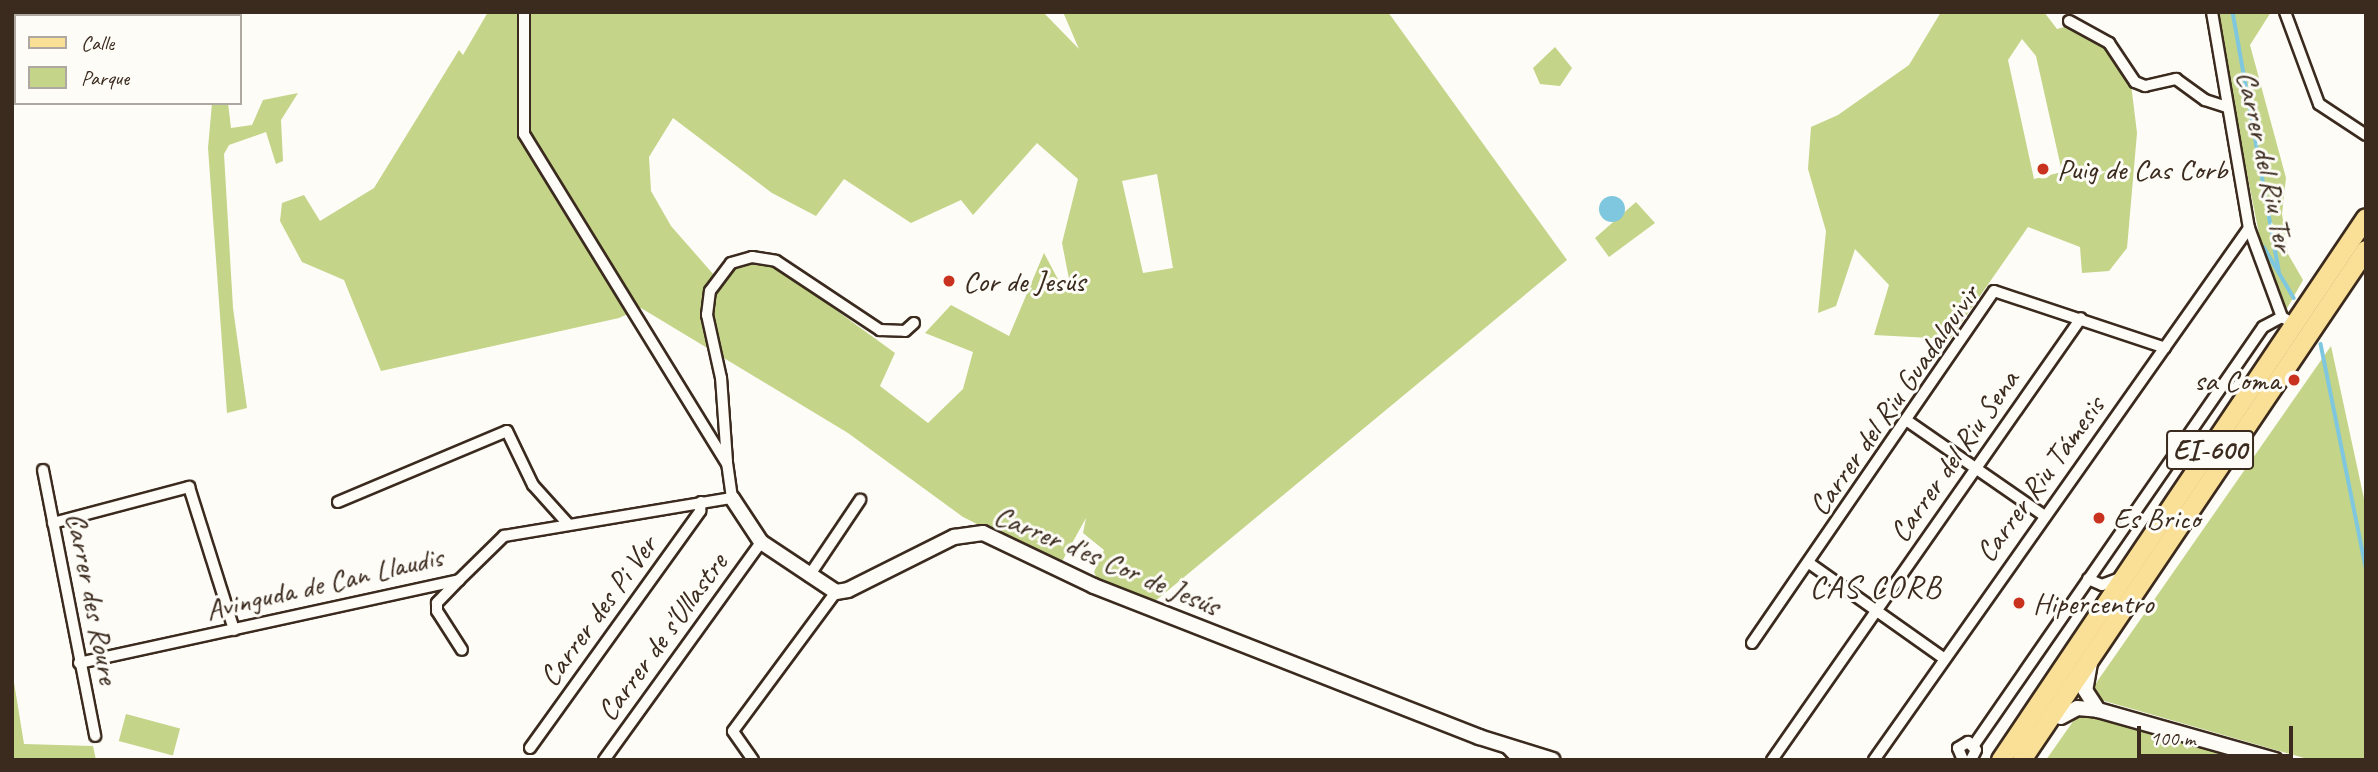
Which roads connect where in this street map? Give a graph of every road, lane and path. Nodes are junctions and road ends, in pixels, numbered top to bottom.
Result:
1 (524, 12) edge
2 (2212, 12) edge
3 (2285, 12) edge
4 (2069, 20) dead end
5 (2226, 107) junction
6 (2366, 135) edge
7 (2366, 218) edge
8 (2249, 228) junction
9 (2366, 250) edge
10 (2081, 318) junction
11 (2288, 321) junction
12 (914, 323) dead end
13 (2165, 348) junction
14 (1906, 420) junction
15 (727, 464) junction
16 (1974, 467) junction
17 (43, 470) dead end
18 (732, 498) junction
19 (860, 500) dead end
20 (338, 502) dead end
21 (701, 502) junction
22 (2043, 515) junction
23 (53, 523) junction
24 (568, 524) junction
25 (761, 542) junction
26 (1809, 563) junction
27 (2126, 575) junction
28 (809, 576) junction
29 (2088, 579) junction
30 (459, 580) junction
31 (835, 592) junction
32 (1876, 610) junction
33 (234, 630) junction
34 (1752, 643) dead end
35 (462, 650) dead end
36 (2092, 656) junction
37 (1942, 657) junction
38 (79, 663) junction
39 (2098, 710) junction
40 (2061, 717) joint
41 (95, 736) dead end
42 (1974, 745) junction
43 (1506, 747) junction
44 (530, 748) dead end
45 (604, 760) edge
46 (753, 760) edge
47 (1518, 760) edge
48 (1553, 760) edge
49 (1772, 760) edge
50 (1874, 760) edge
51 (1963, 760) edge
52 (1971, 760) edge
53 (2001, 760) edge
54 (2022, 760) edge
55 (2031, 760) edge
56 (2275, 760) edge

1 - 15 street
2 - 5 street, Carrer del Riu Ter
3 - 6 street
4 - 5 street
5 - 8 street, Carrer del Riu Ter
7 - 11 main road, EI-600
8 - 11 street, Carrer del Riu Ter
8 - 13 street, Carrer Riu Támesis
9 - 36 main road, EI-600
10 - 13 street, Carrer del Riu Guadalquivir
10 - 14 street, Carrer del Riu Guadalquivir
10 - 16 street, Carrer del Riu Sena
11 - 27 main road, EI-600
11 - 29 street
12 - 15 street
13 - 22 street, Carrer Riu Támesis
14 - 16 street
14 - 26 street, Carrer del Riu Guadalquivir
15 - 18 street
16 - 22 street
16 - 32 street, Carrer del Riu Sena
17 - 23 street, Carrer des Roure
18 - 21 street, Avinguda de Can Llaudis
18 - 25 street
19 - 28 street
20 - 24 street
21 - 24 street, Avinguda de Can Llaudis
21 - 44 street, Carrer des Pi Ver
22 - 37 street, Carrer Riu Támesis
23 - 33 street
23 - 38 street, Carrer des Roure
24 - 30 street, Avinguda de Can Llaudis
25 - 28 street
25 - 45 street, Carrer de s'Ullastre
26 - 32 street
26 - 34 street, Carrer del Riu Guadalquivir
27 - 29 street
27 - 53 main road, EI-600
28 - 31 street
29 - 42 street
30 - 33 street, Avinguda de Can Llaudis
30 - 35 street
31 - 43 street, Carrer d'es Cor de Jesús
31 - 46 street
32 - 37 street
32 - 49 street, Carrer del Riu Sena
33 - 38 street, Avinguda de Can Llaudis
36 - 39 street
36 - 54 main road, EI-600
37 - 50 street, Carrer Riu Támesis
38 - 41 street, Carrer des Roure
39 - 40 street
39 - 56 street
40 - 55 street
42 - 51 street
42 - 52 street
43 - 47 street
43 - 48 street, Carrer d'es Cor de Jesús

